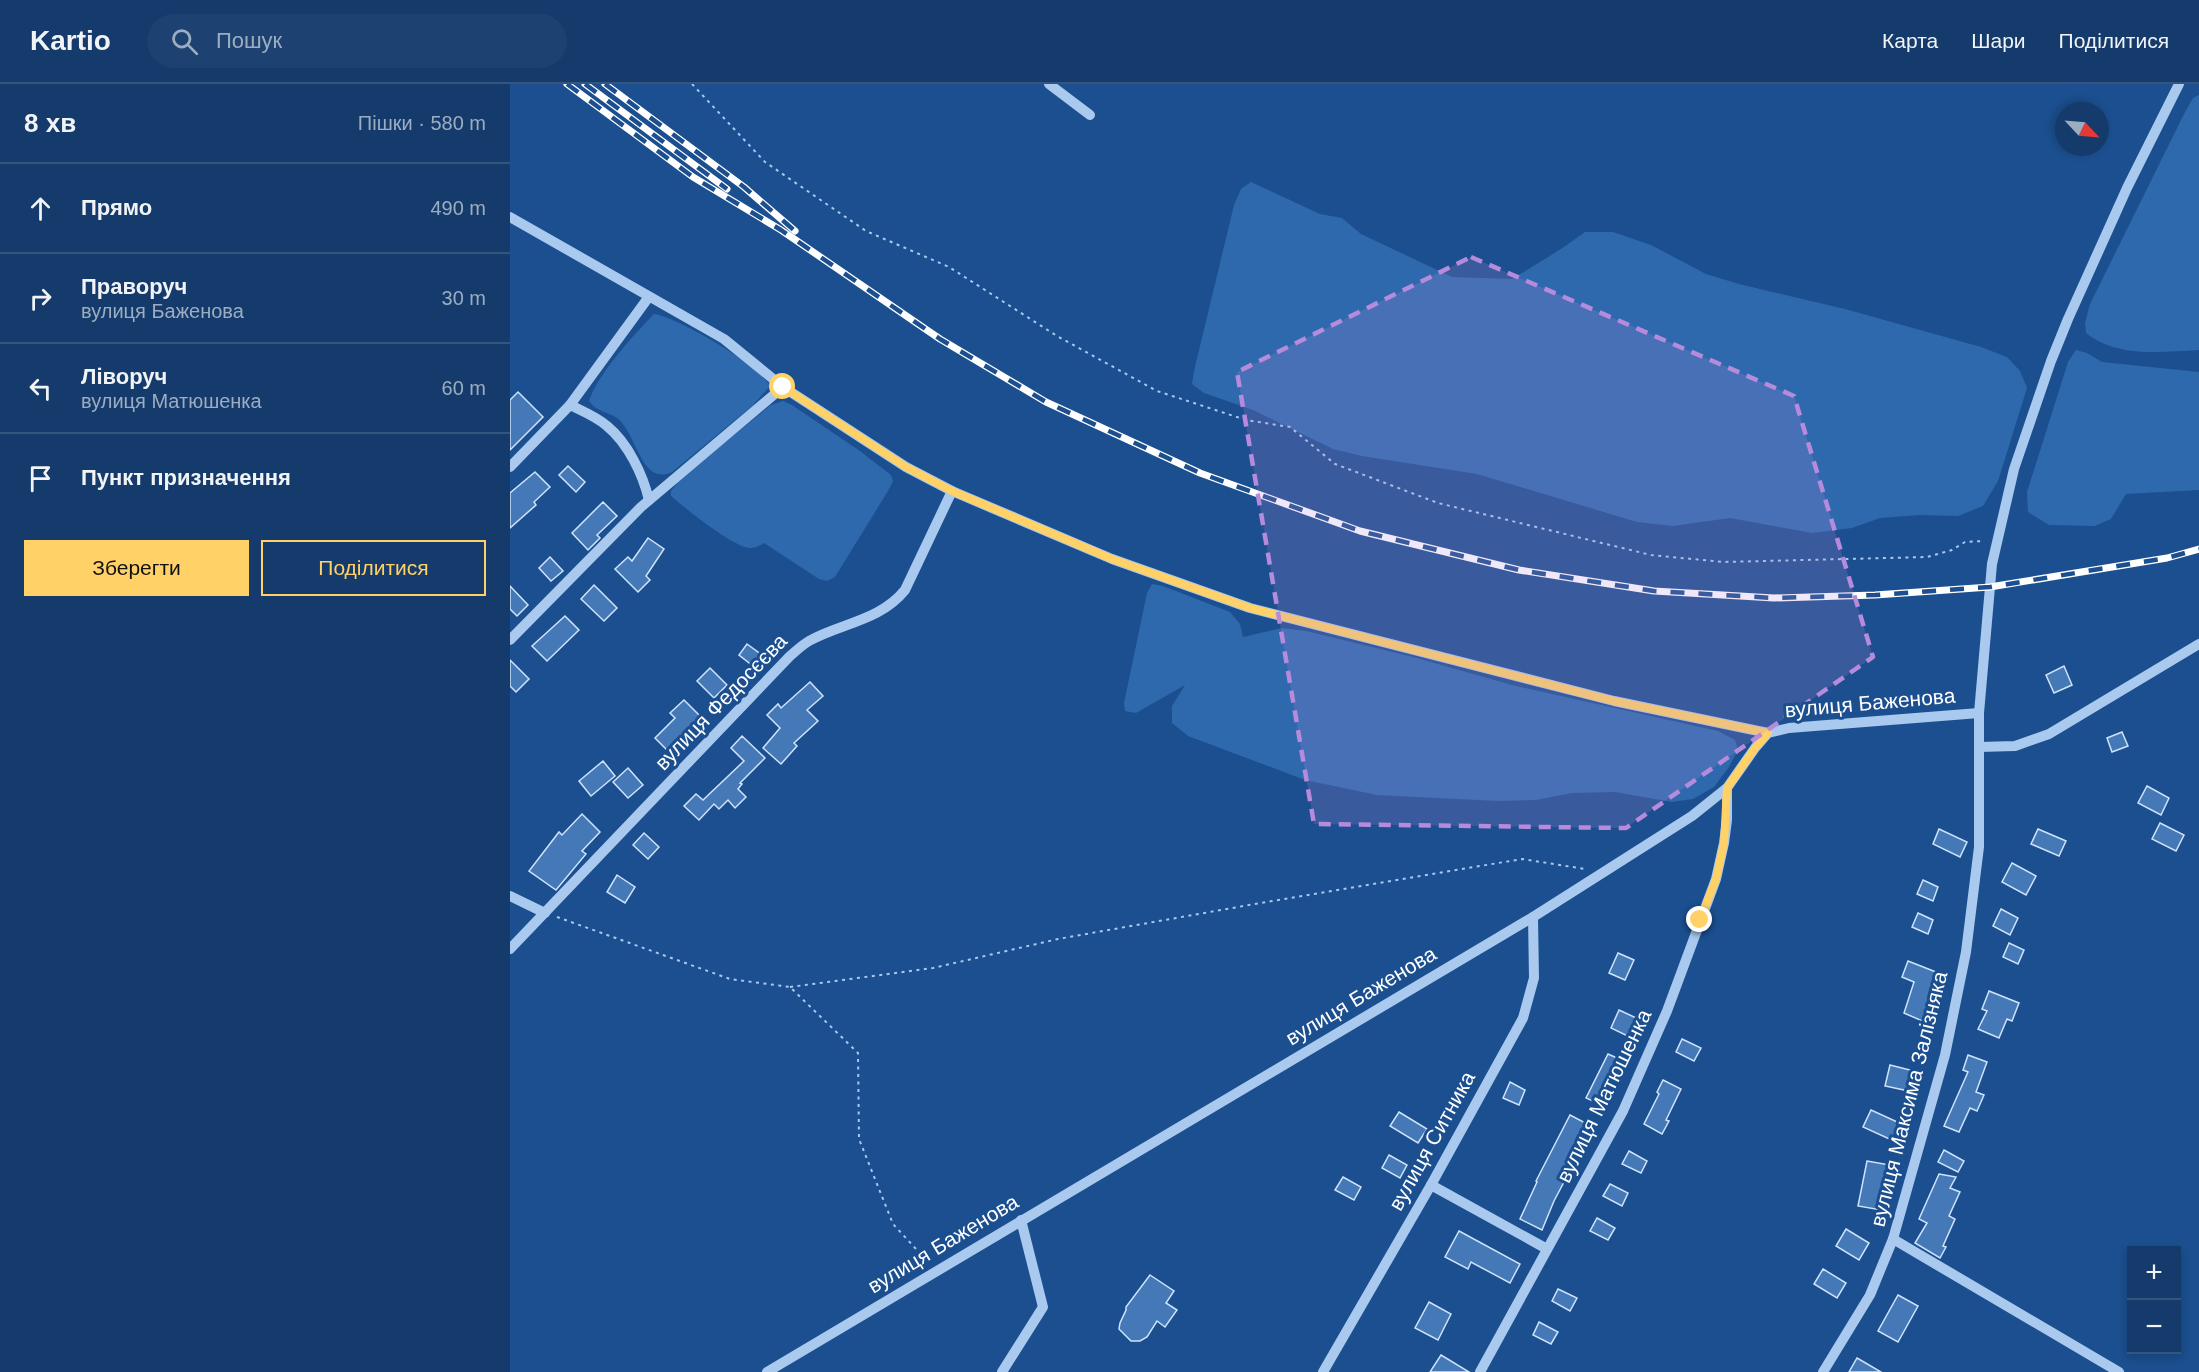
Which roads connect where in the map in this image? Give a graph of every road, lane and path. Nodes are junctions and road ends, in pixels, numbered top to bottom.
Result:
1 (692, 84) edge
2 (1049, 84) edge
3 (2179, 84) edge
4 (1090, 115) dead end
5 (510, 217) edge
6 (648, 298) junction
7 (783, 387) junction
8 (570, 405) junction
9 (510, 467) edge
10 (952, 491) junction
11 (649, 500) junction
12 (1997, 541) junction
13 (510, 640) edge
14 (2199, 644) edge
15 (1979, 713) junction
16 (1768, 733) junction
17 (1979, 747) junction
18 (1727, 788) junction
19 (1602, 872) junction
20 (510, 896) edge
21 (545, 913) junction
22 (1533, 916) junction
23 (510, 949) edge
24 (790, 987) junction
25 (1431, 1185) junction
26 (1021, 1220) junction
27 (1893, 1239) junction
28 (1547, 1249) junction
29 (936, 1271) junction
30 (1326, 1371) edge
31 (767, 1372) edge
32 (1002, 1372) edge
33 (1480, 1372) edge
34 (1823, 1372) edge
35 (2119, 1372) edge

1 - 12 path
2 - 4 street
3 - 12 street, вулиця Максима Залізняка
5 - 6 street
6 - 7 street
6 - 8 street
7 - 10 street
7 - 11 street
8 - 9 street
8 - 11 street
10 - 16 street
10 - 21 street, вулиця Федосєєва
11 - 13 street
12 - 15 street, вулиця Максима Залізняка
14 - 17 street
15 - 16 street, вулиця Баженова
15 - 17 street, вулиця Максима Залізняка
16 - 18 street, вулиця Баженова
17 - 27 street, вулиця Максима Залізняка
18 - 19 street, вулиця Баженова
18 - 28 street, вулиця Матюшенка
19 - 22 street, вулиця Баженова
19 - 24 path
20 - 21 street
21 - 23 street, вулиця Федосєєва
21 - 24 path
22 - 25 street, вулиця Ситника
22 - 26 street, вулиця Баженова
24 - 29 path
25 - 28 street
25 - 30 street, вулиця Ситника
26 - 29 street, вулиця Баженова
26 - 32 street
27 - 34 street, вулиця Максима Залізняка
27 - 35 street
28 - 33 street, вулиця Матюшенка
29 - 31 street, вулиця Баженова

